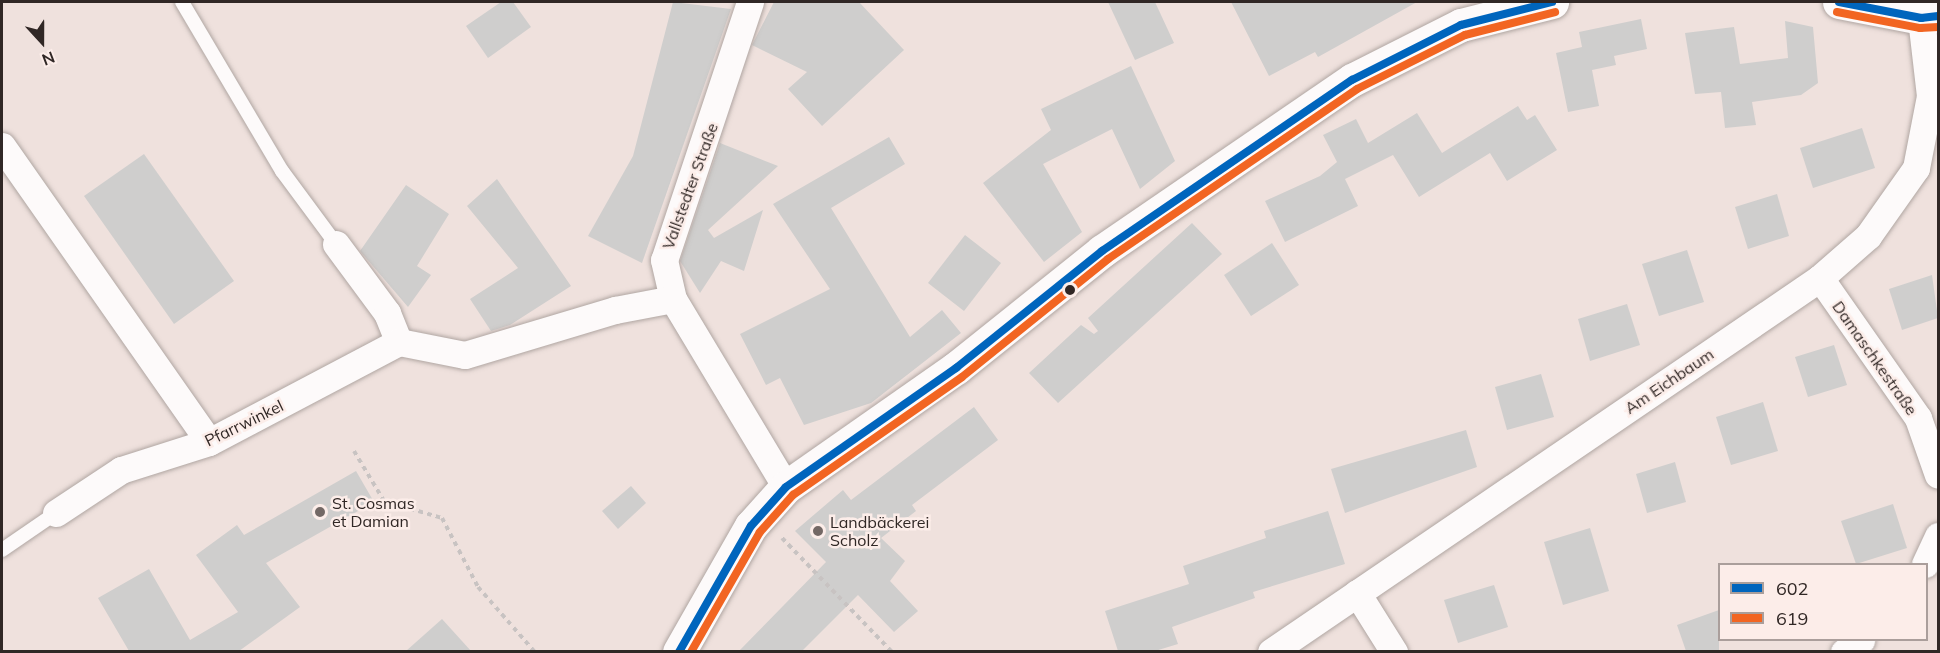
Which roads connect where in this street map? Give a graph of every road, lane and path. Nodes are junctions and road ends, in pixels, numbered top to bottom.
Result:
1 (182, 2) edge
2 (750, 2) edge
3 (1552, 2) edge
4 (1839, 2) edge
5 (1930, 17) edge
6 (2, 146) edge
7 (336, 244) joint
8 (1820, 278) junction
9 (673, 299) junction
10 (399, 342) junction
11 (209, 442) junction
12 (354, 451) dead end
13 (1938, 475) edge
14 (786, 487) junction
15 (56, 513) joint
16 (760, 516) junction
17 (1938, 536) edge
18 (2, 550) edge
19 (1925, 563) edge
20 (1357, 593) junction
21 (1858, 641) edge
22 (535, 651) edge
23 (679, 651) edge
24 (892, 651) edge
25 (1271, 651) edge
26 (1394, 651) edge
27 (1844, 651) edge

1 - 7 lane
2 - 9 street, Vallstedter Straße
3 - 14 street
4 - 5 street
5 - 8 street, Am Eichbaum
6 - 11 street
7 - 10 street
8 - 13 street, Damaschkestraße
8 - 20 street, Am Eichbaum
9 - 10 street
9 - 14 street, Vallstedter Straße
10 - 11 street, Pfarrwinkel
11 - 15 street, Pfarrwinkel
12 - 22 path
14 - 16 street
15 - 18 lane
16 - 23 street
16 - 24 path
17 - 19 street
20 - 25 street, Am Eichbaum
20 - 26 street
21 - 27 street

